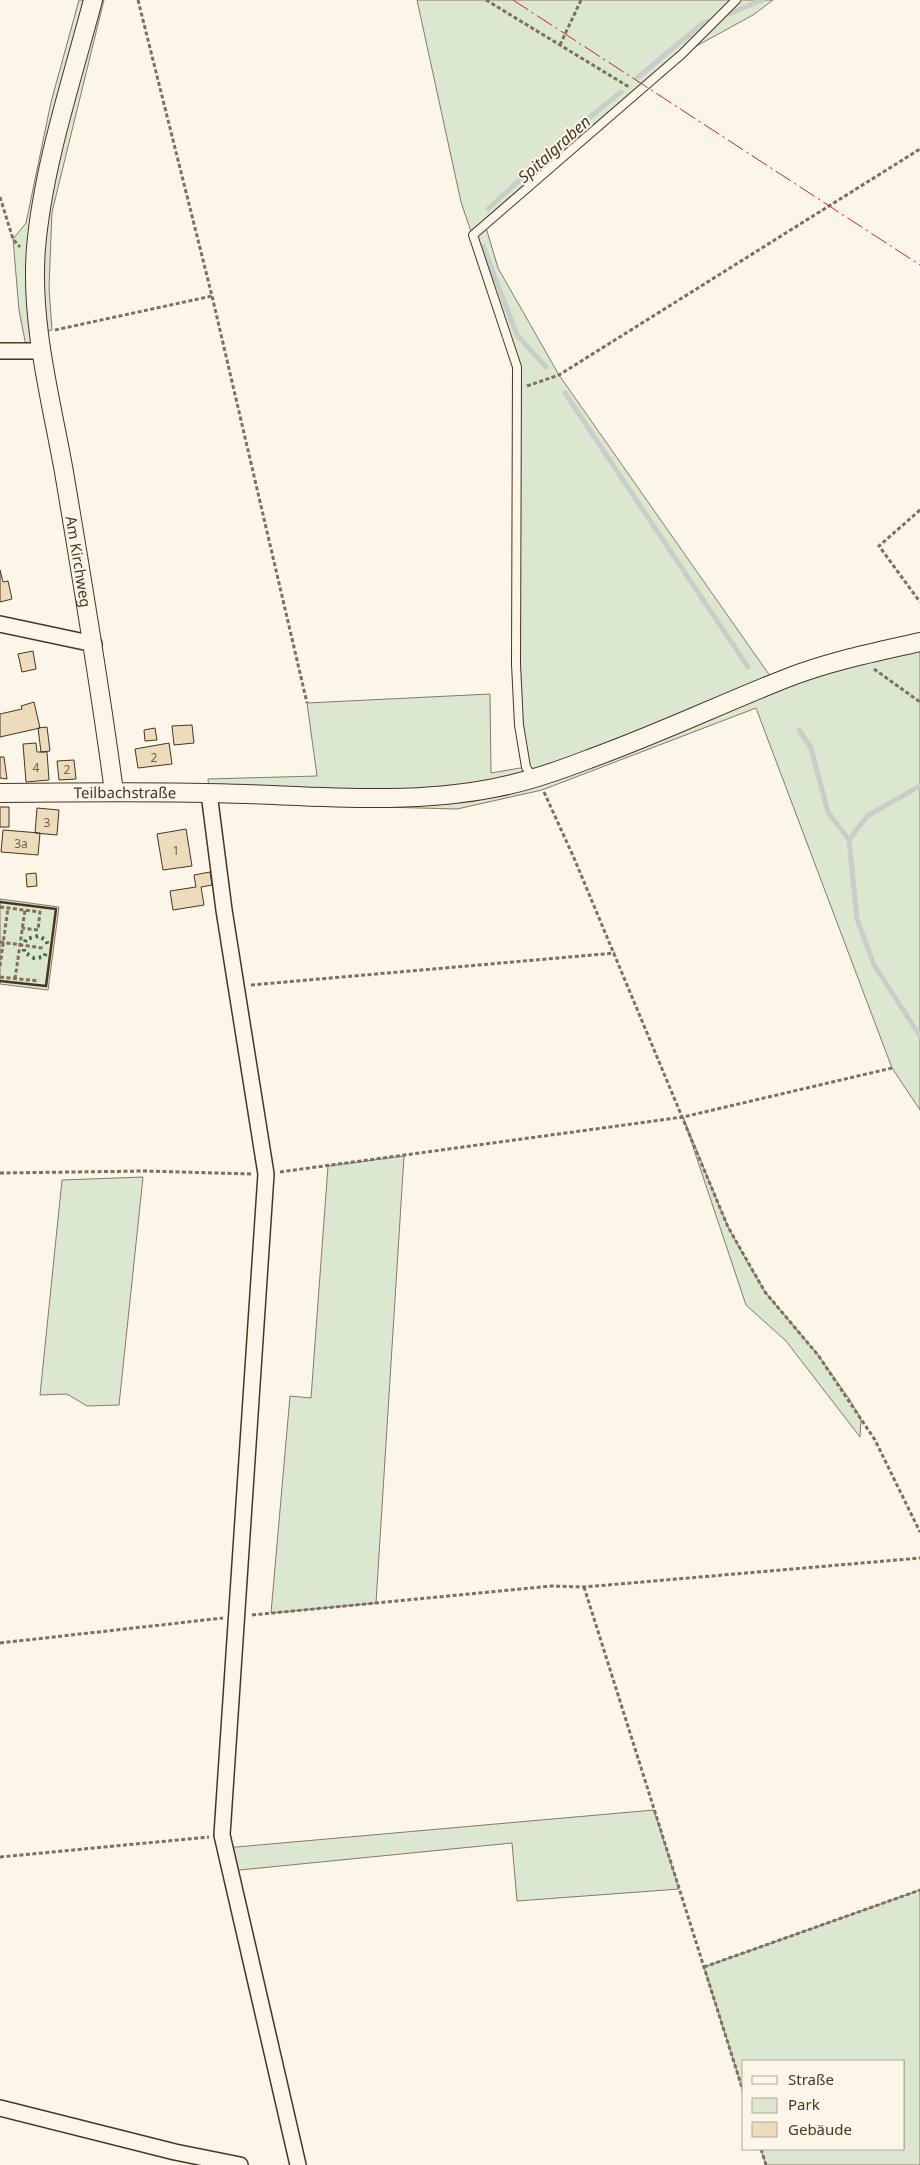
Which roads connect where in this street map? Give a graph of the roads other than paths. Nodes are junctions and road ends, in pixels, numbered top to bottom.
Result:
1 (93, 0) edge
2 (736, 0) edge
3 (0, 351) edge
4 (42, 351) junction
5 (0, 624) edge
6 (920, 642) edge
7 (94, 644) junction
8 (534, 779) junction
9 (114, 792) junction
10 (0, 793) edge
11 (209, 793) junction
12 (0, 2108) edge
13 (240, 2165) edge
14 (298, 2165) edge

1 - 4 street, Am Kirchweg
2 - 8 lane
3 - 4 street
4 - 7 street, Am Kirchweg
5 - 7 street
6 - 8 street, Teilbachstraße
7 - 9 street, Am Kirchweg
8 - 11 street, Teilbachstraße
9 - 10 street, Teilbachstraße
9 - 11 street, Teilbachstraße
11 - 14 street
12 - 13 street

